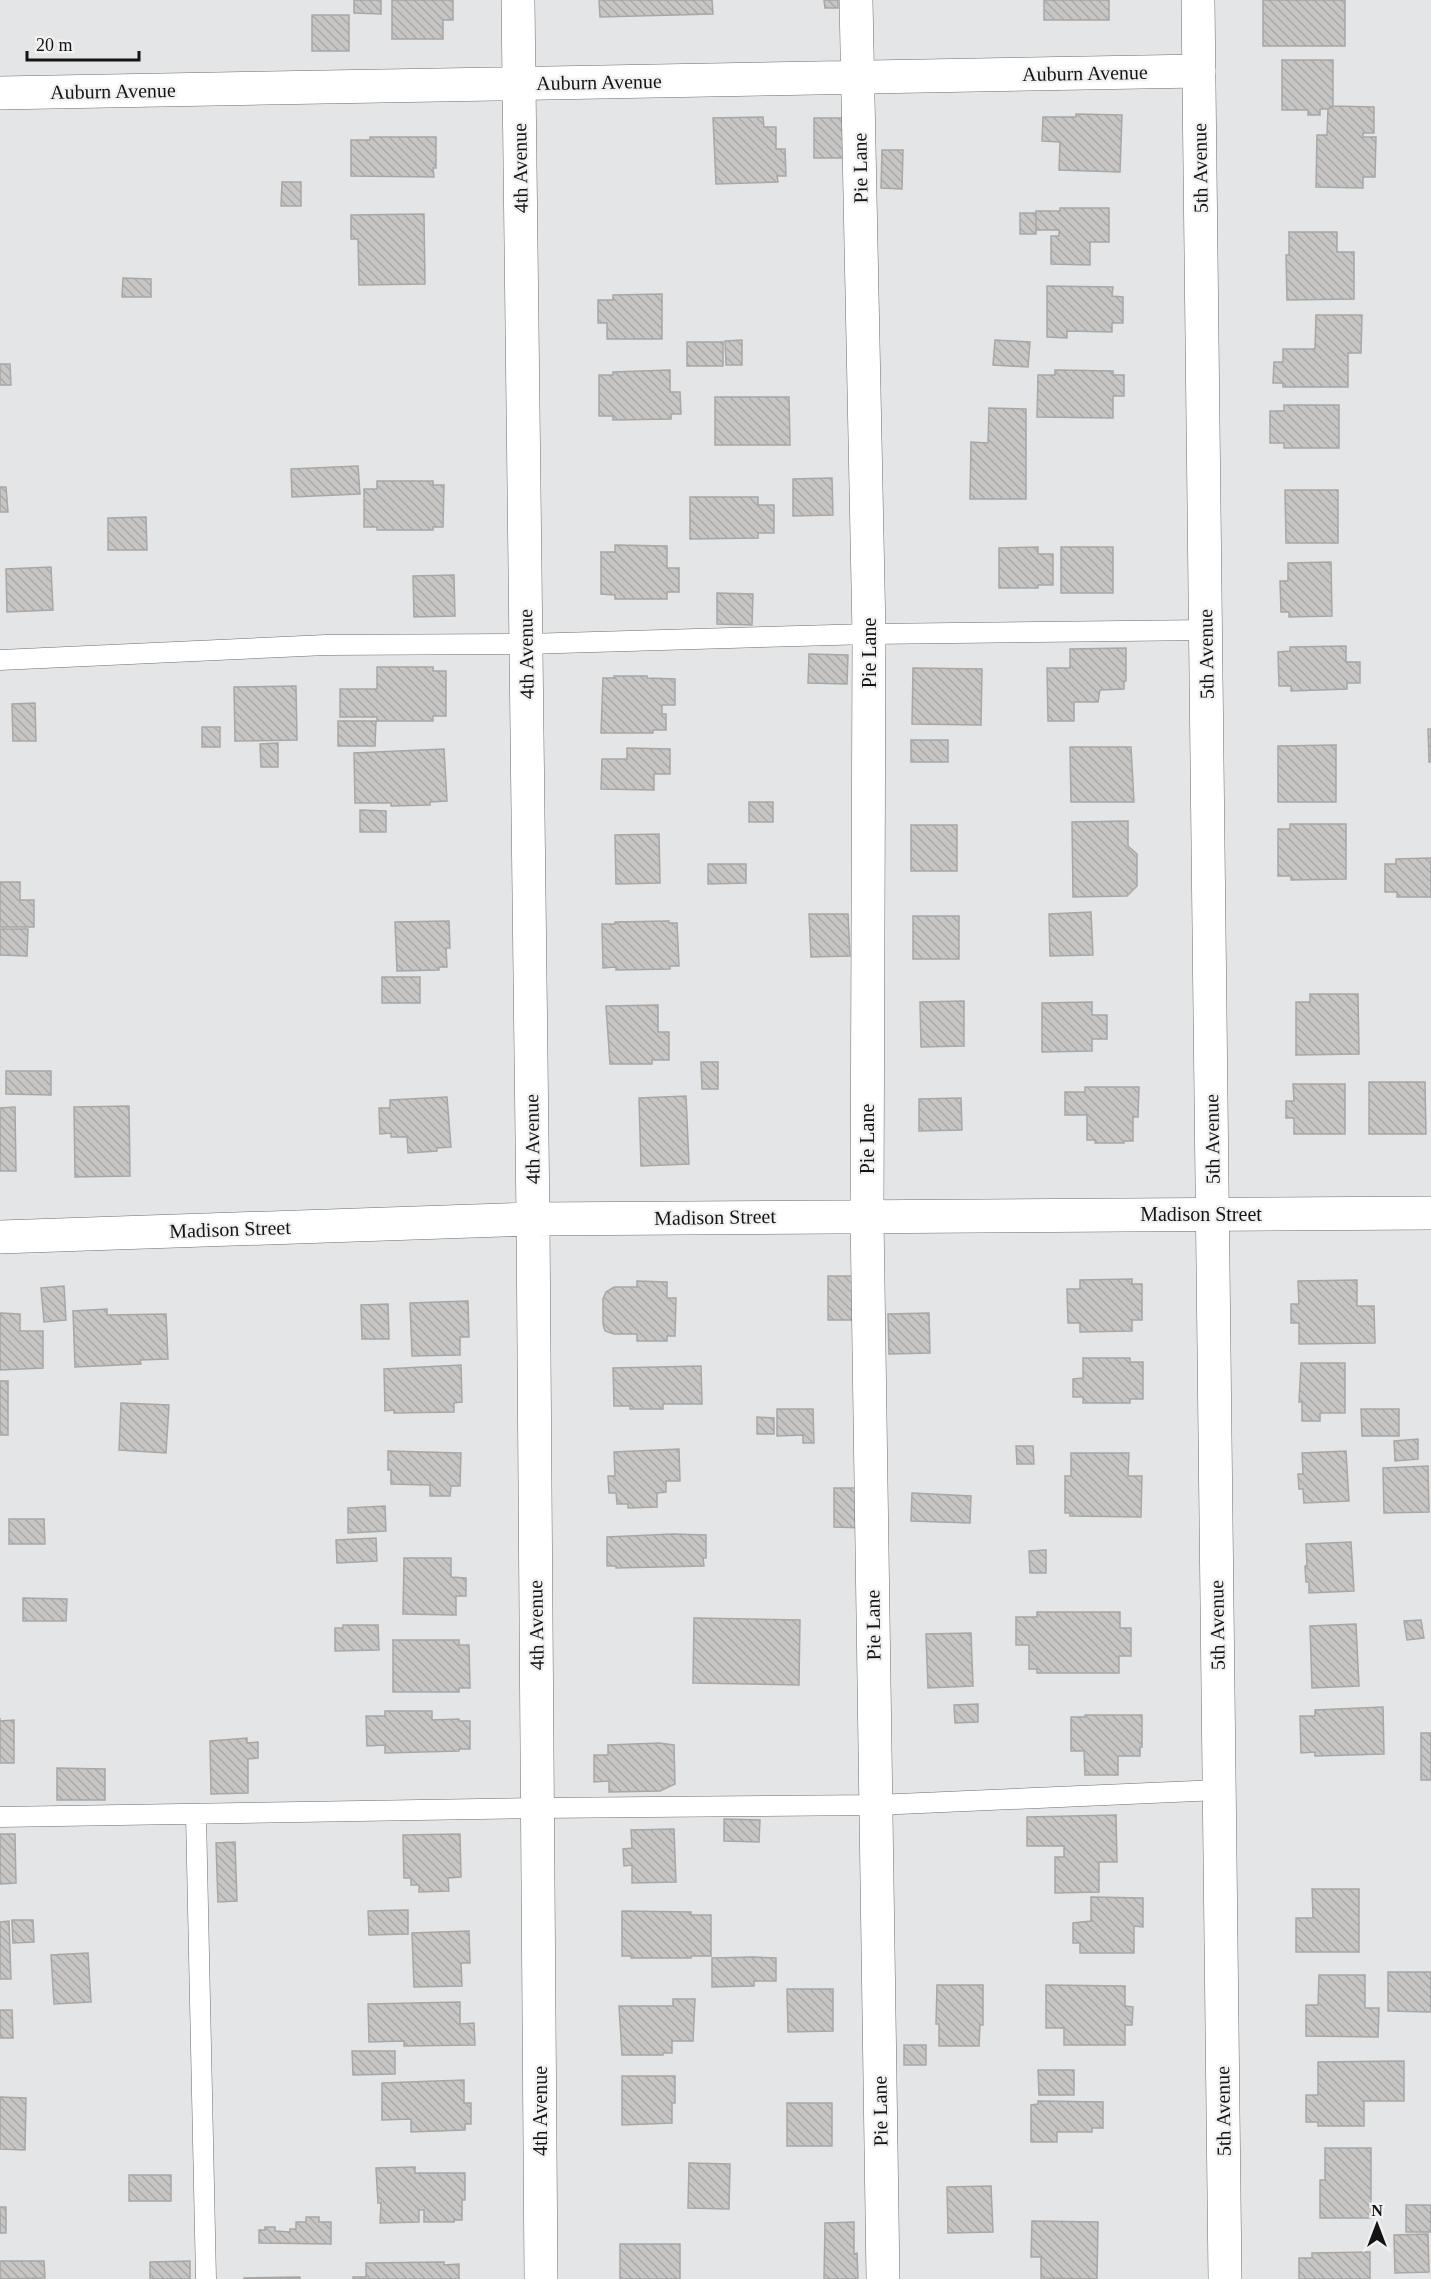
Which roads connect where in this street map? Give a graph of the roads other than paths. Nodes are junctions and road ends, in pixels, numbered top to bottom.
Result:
1 (518, 0) edge
2 (856, 0) edge
3 (1198, 0) edge
4 (1198, 71) junction
5 (858, 77) junction
6 (519, 84) junction
7 (0, 93) edge
8 (1206, 630) junction
9 (869, 634) junction
10 (525, 644) junction
11 (0, 660) edge
12 (1431, 1213) edge
13 (1213, 1214) junction
14 (867, 1216) junction
15 (533, 1219) junction
16 (0, 1237) edge
17 (1219, 1790) junction
18 (876, 1805) junction
19 (538, 1808) junction
20 (196, 1815) junction
21 (0, 1817) edge
22 (206, 2279) edge
23 (541, 2279) edge
24 (882, 2279) edge
25 (1225, 2279) edge

1 - 6 street, 4th Avenue
2 - 5 street, Pie Lane
3 - 4 street, 5th Avenue
4 - 5 street, Auburn Avenue
4 - 8 street, 5th Avenue
5 - 6 street, Auburn Avenue
5 - 9 street, Pie Lane
6 - 7 street, Auburn Avenue
6 - 10 street, 4th Avenue
8 - 9 lane
8 - 13 street, 5th Avenue
9 - 10 lane
9 - 14 street, Pie Lane
10 - 11 lane
10 - 15 street, 4th Avenue
12 - 13 street, Madison Street
13 - 14 street, Madison Street
13 - 17 street, 5th Avenue
14 - 15 street, Madison Street
14 - 18 street, Pie Lane
15 - 16 street, Madison Street
15 - 19 street, 4th Avenue
17 - 18 lane
17 - 25 street, 5th Avenue
18 - 19 lane
18 - 24 street, Pie Lane
19 - 20 lane
19 - 23 street, 4th Avenue
20 - 21 lane
20 - 22 lane

